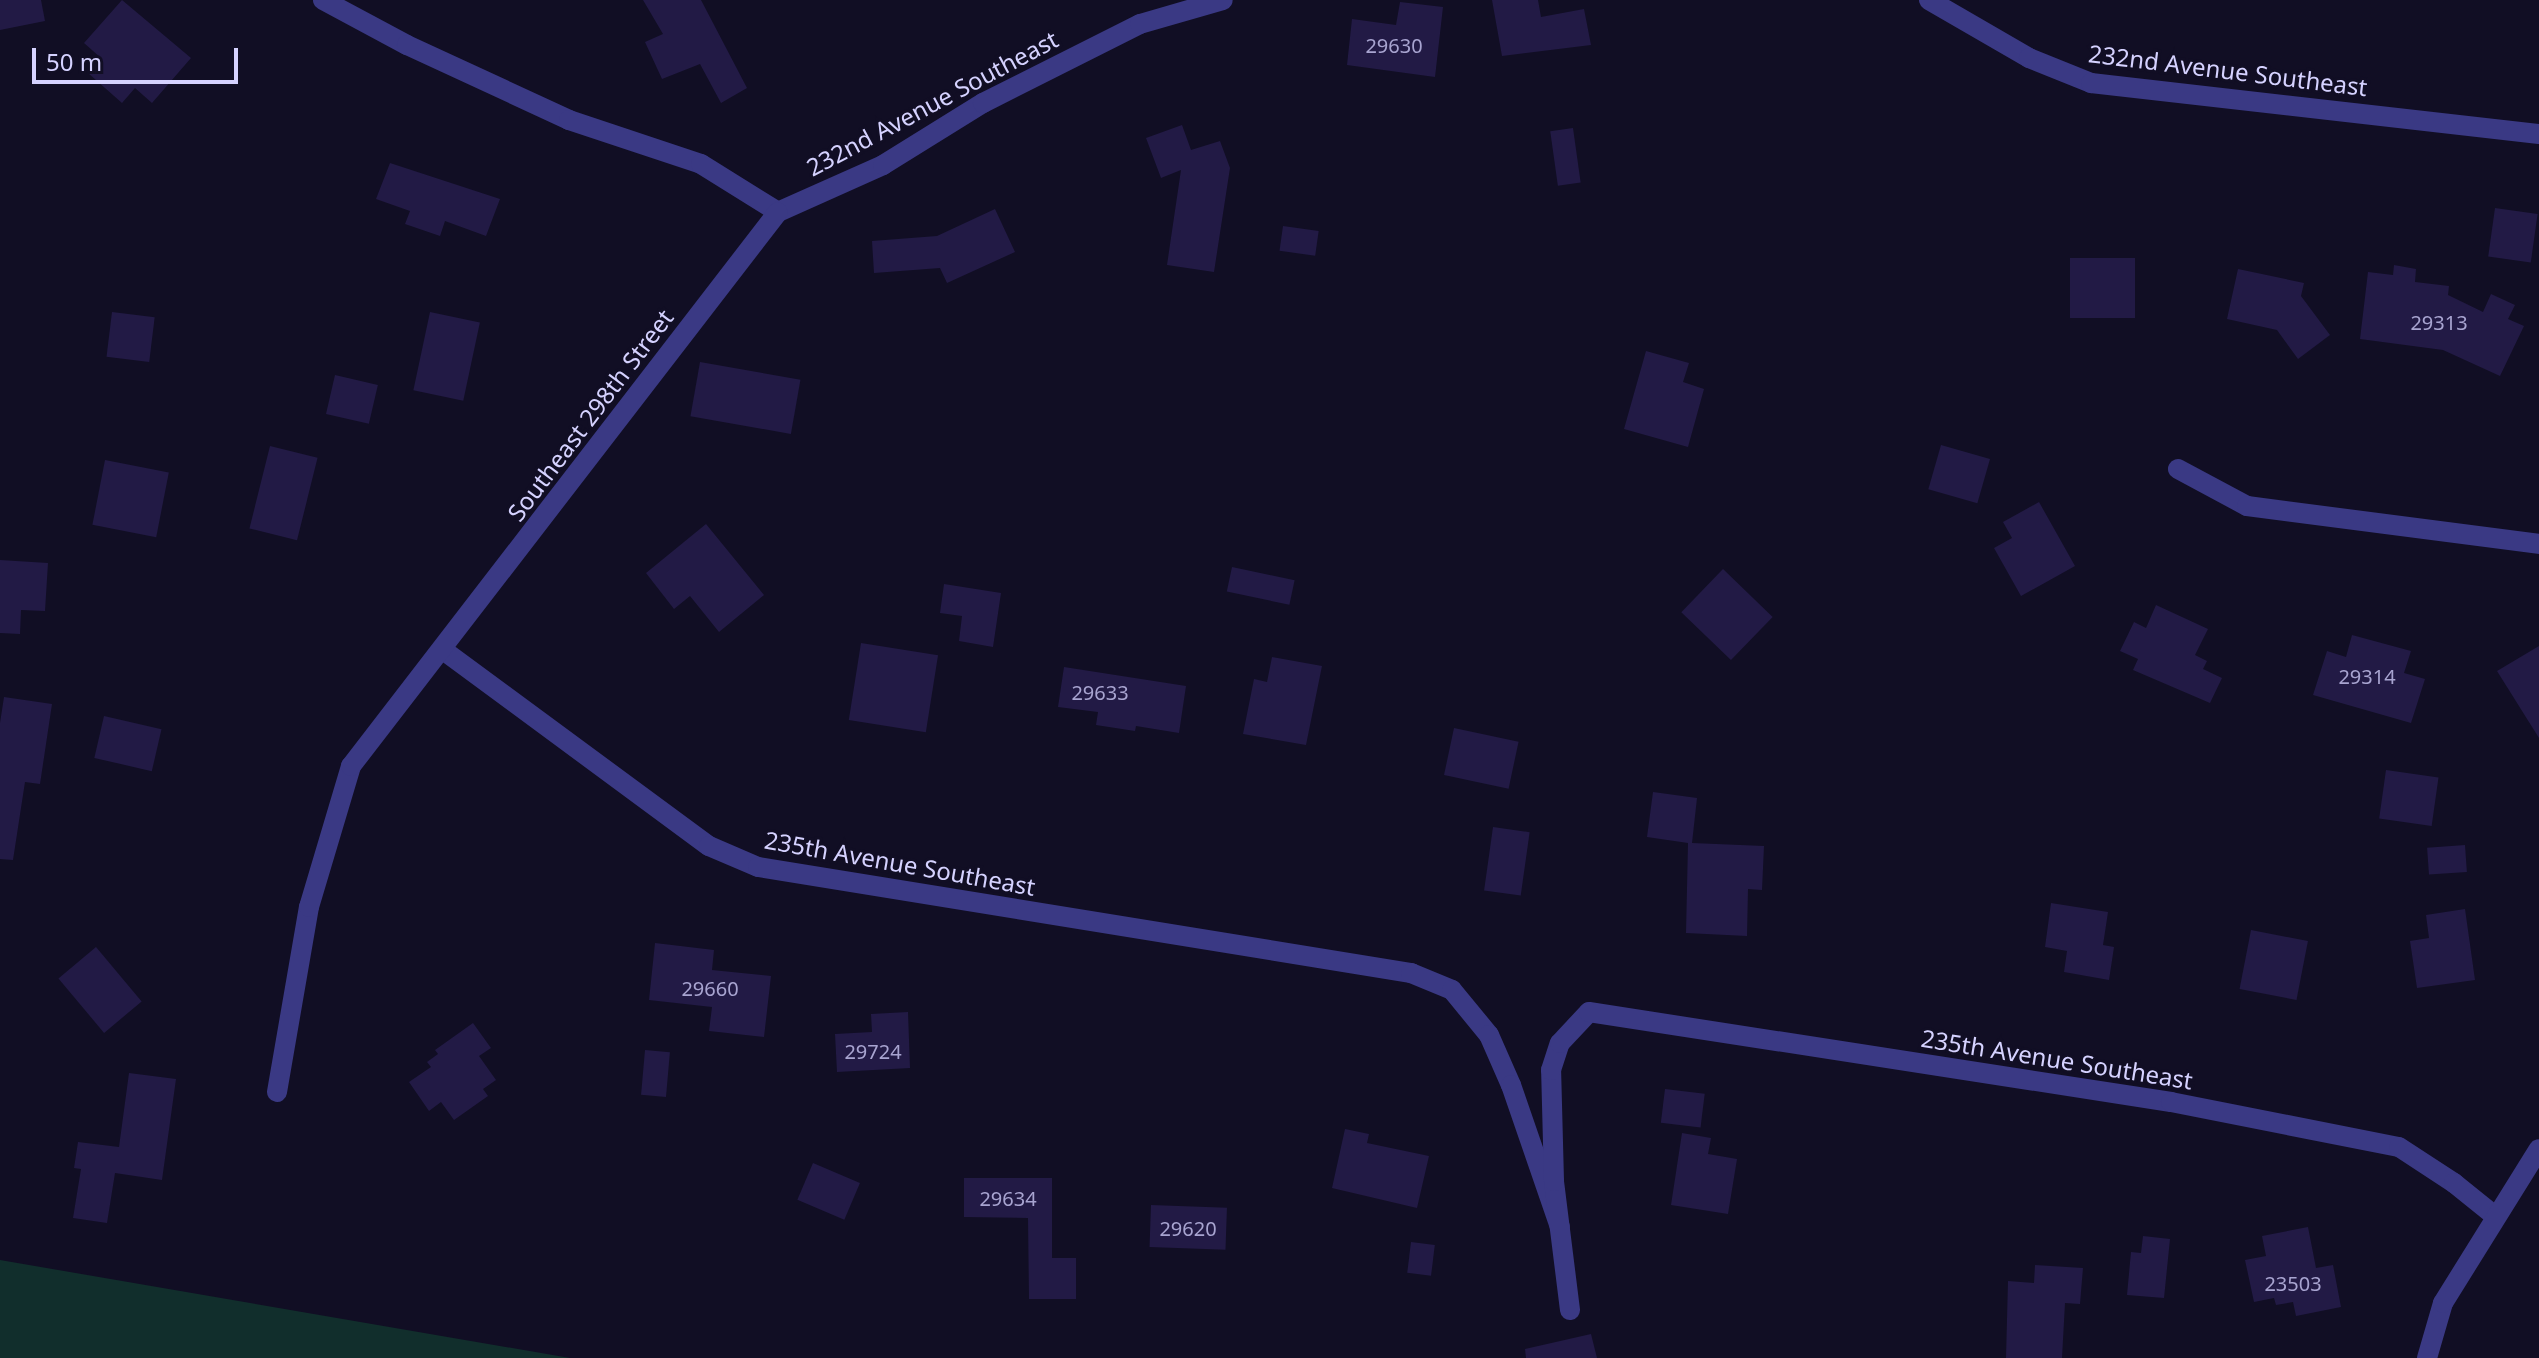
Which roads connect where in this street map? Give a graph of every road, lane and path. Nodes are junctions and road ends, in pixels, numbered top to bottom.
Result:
1 (323, 0) edge
2 (1223, 0) edge
3 (1929, 0) edge
4 (2539, 134) edge
5 (778, 212) junction
6 (2178, 469) dead end
7 (2539, 544) edge
8 (443, 650) junction
9 (277, 1092) dead end
10 (2539, 1149) edge
11 (2495, 1216) junction
12 (1560, 1227) junction
13 (1570, 1310) dead end
14 (2427, 1358) edge

1 - 5 street
2 - 5 street, 232nd Avenue Southeast
3 - 4 street, 232nd Avenue Southeast
5 - 8 street, Southeast 298th Street
6 - 7 street
8 - 9 street, Southeast 298th Street
8 - 12 street, 235th Avenue Southeast
10 - 11 street
11 - 12 street, 235th Avenue Southeast
11 - 14 street
12 - 13 street

